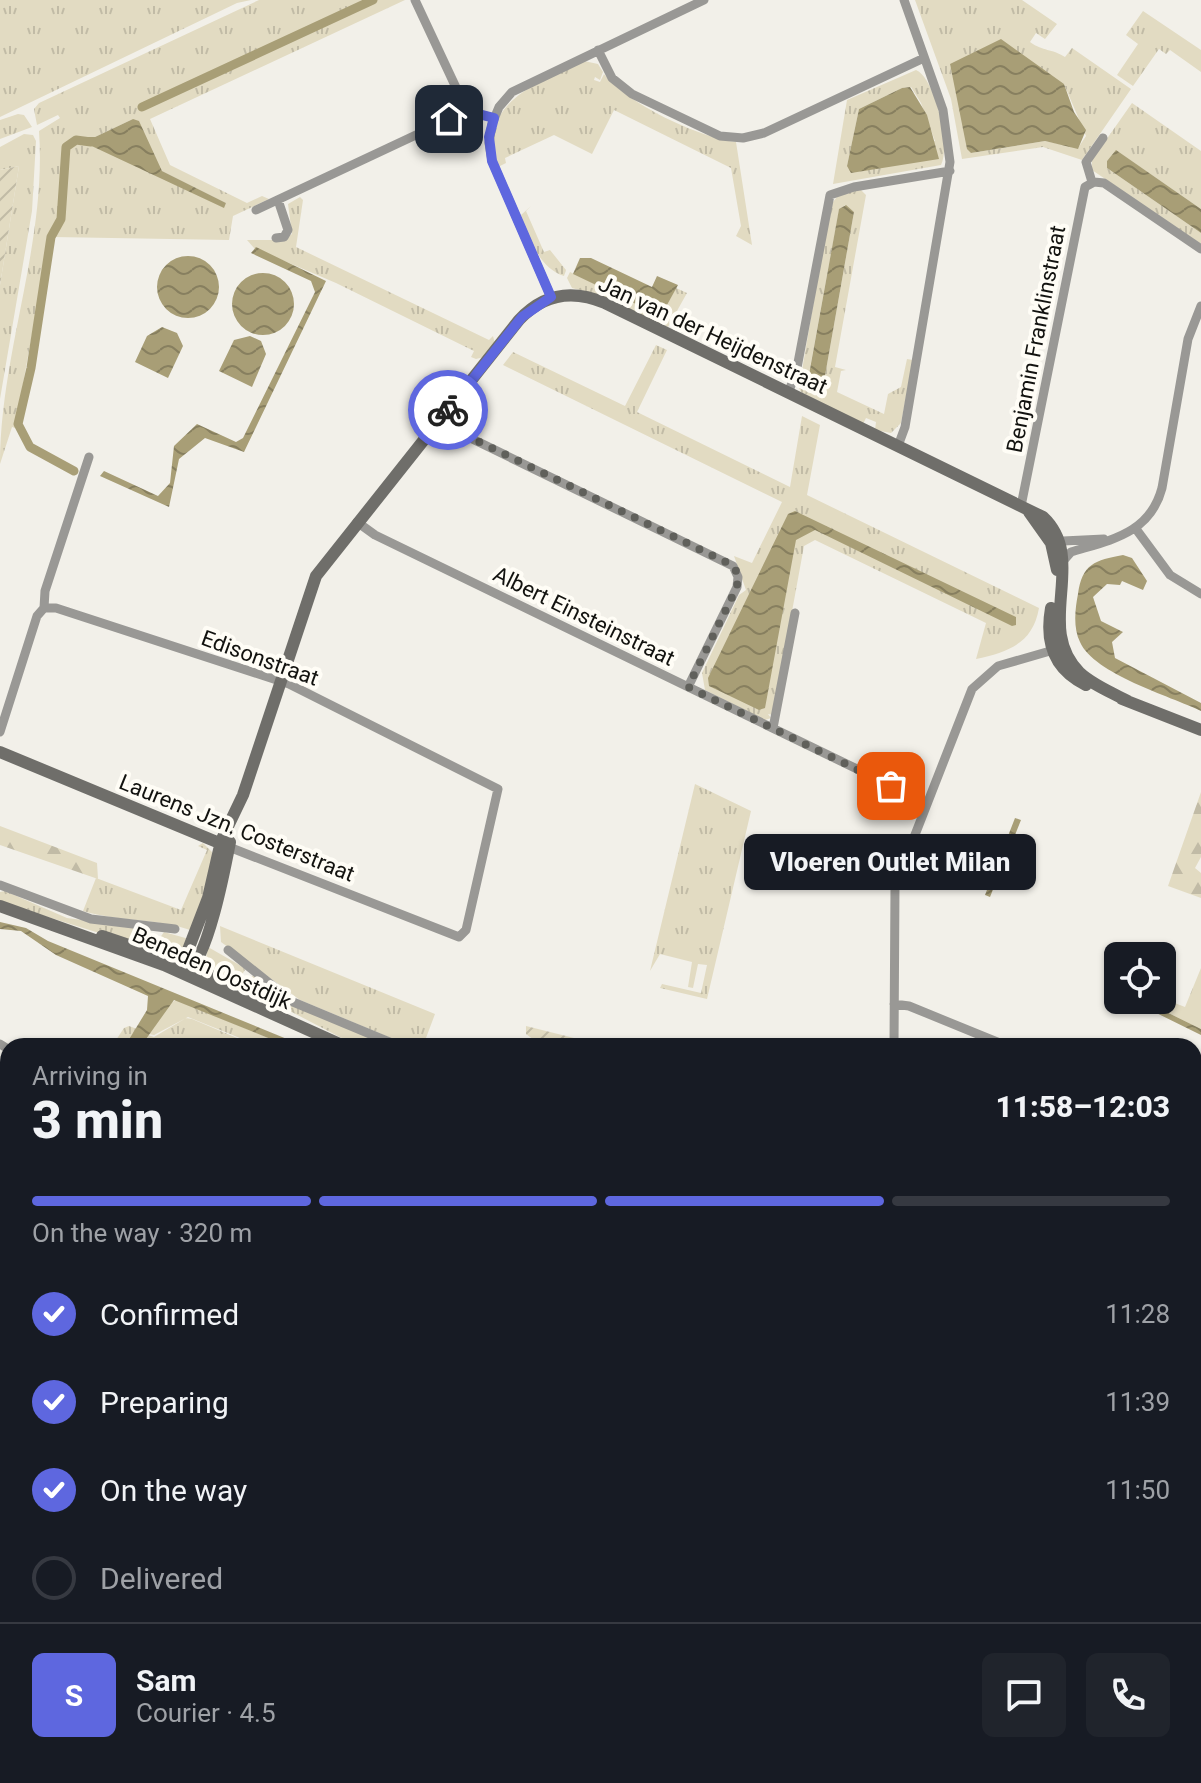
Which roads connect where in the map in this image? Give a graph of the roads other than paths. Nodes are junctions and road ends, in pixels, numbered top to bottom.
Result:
1 (415, 0) edge
2 (704, 0) edge
3 (904, 0) edge
4 (598, 50) junction
5 (924, 58) junction
6 (467, 111) junction
7 (494, 118) junction
8 (1103, 138) dead end
9 (950, 171) junction
10 (1092, 182) junction
11 (278, 200) junction
12 (256, 210) dead end
13 (276, 238) dead end
14 (1201, 249) edge
15 (551, 297) junction
16 (1201, 306) edge
17 (788, 393) junction
18 (440, 418) junction
19 (898, 446) junction
20 (89, 457) dead end
21 (1024, 508) junction
22 (357, 522) junction
23 (1136, 529) junction
24 (1112, 539) junction
25 (1059, 552) junction
26 (1201, 594) edge
27 (44, 608) junction
28 (795, 613) dead end
29 (1057, 649) junction
30 (280, 681) junction
31 (688, 687) junction
32 (773, 728) junction
33 (1201, 730) edge
34 (0, 732) edge
35 (0, 752) edge
36 (927, 803) junction
37 (225, 845) junction
38 (0, 885) edge
39 (0, 906) edge
40 (175, 929) dead end
41 (461, 937) joint
42 (228, 950) dead end
43 (187, 968) junction
44 (894, 1004) junction
45 (325, 1038) edge
46 (380, 1038) edge
47 (894, 1038) edge
48 (987, 1038) edge

1 - 6 street
2 - 4 street
3 - 5 street
4 - 5 street
4 - 7 street
5 - 9 street
6 - 7 street
6 - 11 street
7 - 15 street
8 - 10 street, Benjamin Franklinstraat
9 - 17 street
9 - 19 street
10 - 14 street
10 - 21 street, Benjamin Franklinstraat
11 - 12 street
11 - 13 street
15 - 17 street, Jan van der Heijdenstraat
15 - 18 street
16 - 23 street
17 - 19 street, Jan van der Heijdenstraat
18 - 22 street
18 - 31 street
19 - 21 street, Jan van der Heijdenstraat
20 - 27 street
21 - 25 street, Jan van der Heijdenstraat
22 - 30 street
22 - 31 street, Albert Einsteinstraat
23 - 24 street
23 - 26 street
24 - 25 street
24 - 25 street
25 - 29 street
27 - 30 street, Edisonstraat
27 - 34 street
28 - 32 street
29 - 33 street
29 - 36 street
30 - 37 street
30 - 41 street, Edisonstraat
31 - 32 street, Albert Einsteinstraat
32 - 36 street, Albert Einsteinstraat
35 - 37 street, Laurens Jzn. Costerstraat
36 - 44 street
37 - 41 street, Laurens Jzn. Costerstraat
37 - 43 street
38 - 40 street
39 - 43 street, Beneden Oostdijk
42 - 46 street
43 - 45 street, Beneden Oostdijk
44 - 47 street
44 - 48 street

